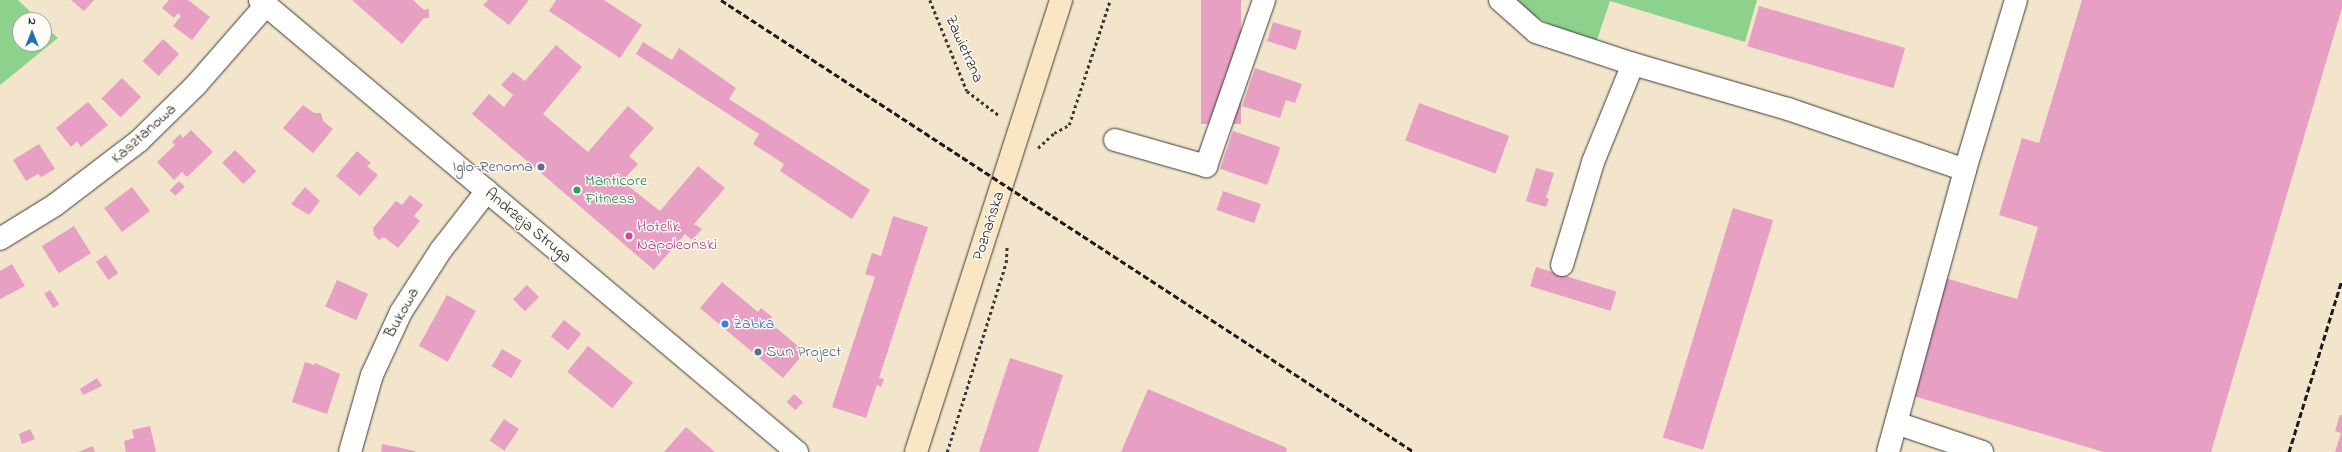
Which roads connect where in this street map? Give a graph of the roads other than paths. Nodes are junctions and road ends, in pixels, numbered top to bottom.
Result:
1 (1060, 0) edge
2 (1264, 0) edge
3 (1500, 0) edge
4 (2016, 0) edge
5 (263, 3) edge
6 (1632, 64) junction
7 (1115, 140) dead end
8 (1965, 170) junction
9 (487, 191) junction
10 (0, 239) edge
11 (1562, 264) dead end
12 (1896, 423) junction
13 (350, 452) edge
14 (797, 452) edge
15 (916, 452) edge
16 (1888, 452) edge
17 (1982, 452) edge

1 - 15 main road, Poznańska
2 - 7 street
3 - 6 street
4 - 8 street
5 - 9 street, Andrzeja Struga
5 - 10 street, Kasztanowa
6 - 8 street
6 - 11 street
8 - 12 street
9 - 13 street, Bukowa
9 - 14 street, Andrzeja Struga
12 - 16 street
12 - 17 street

